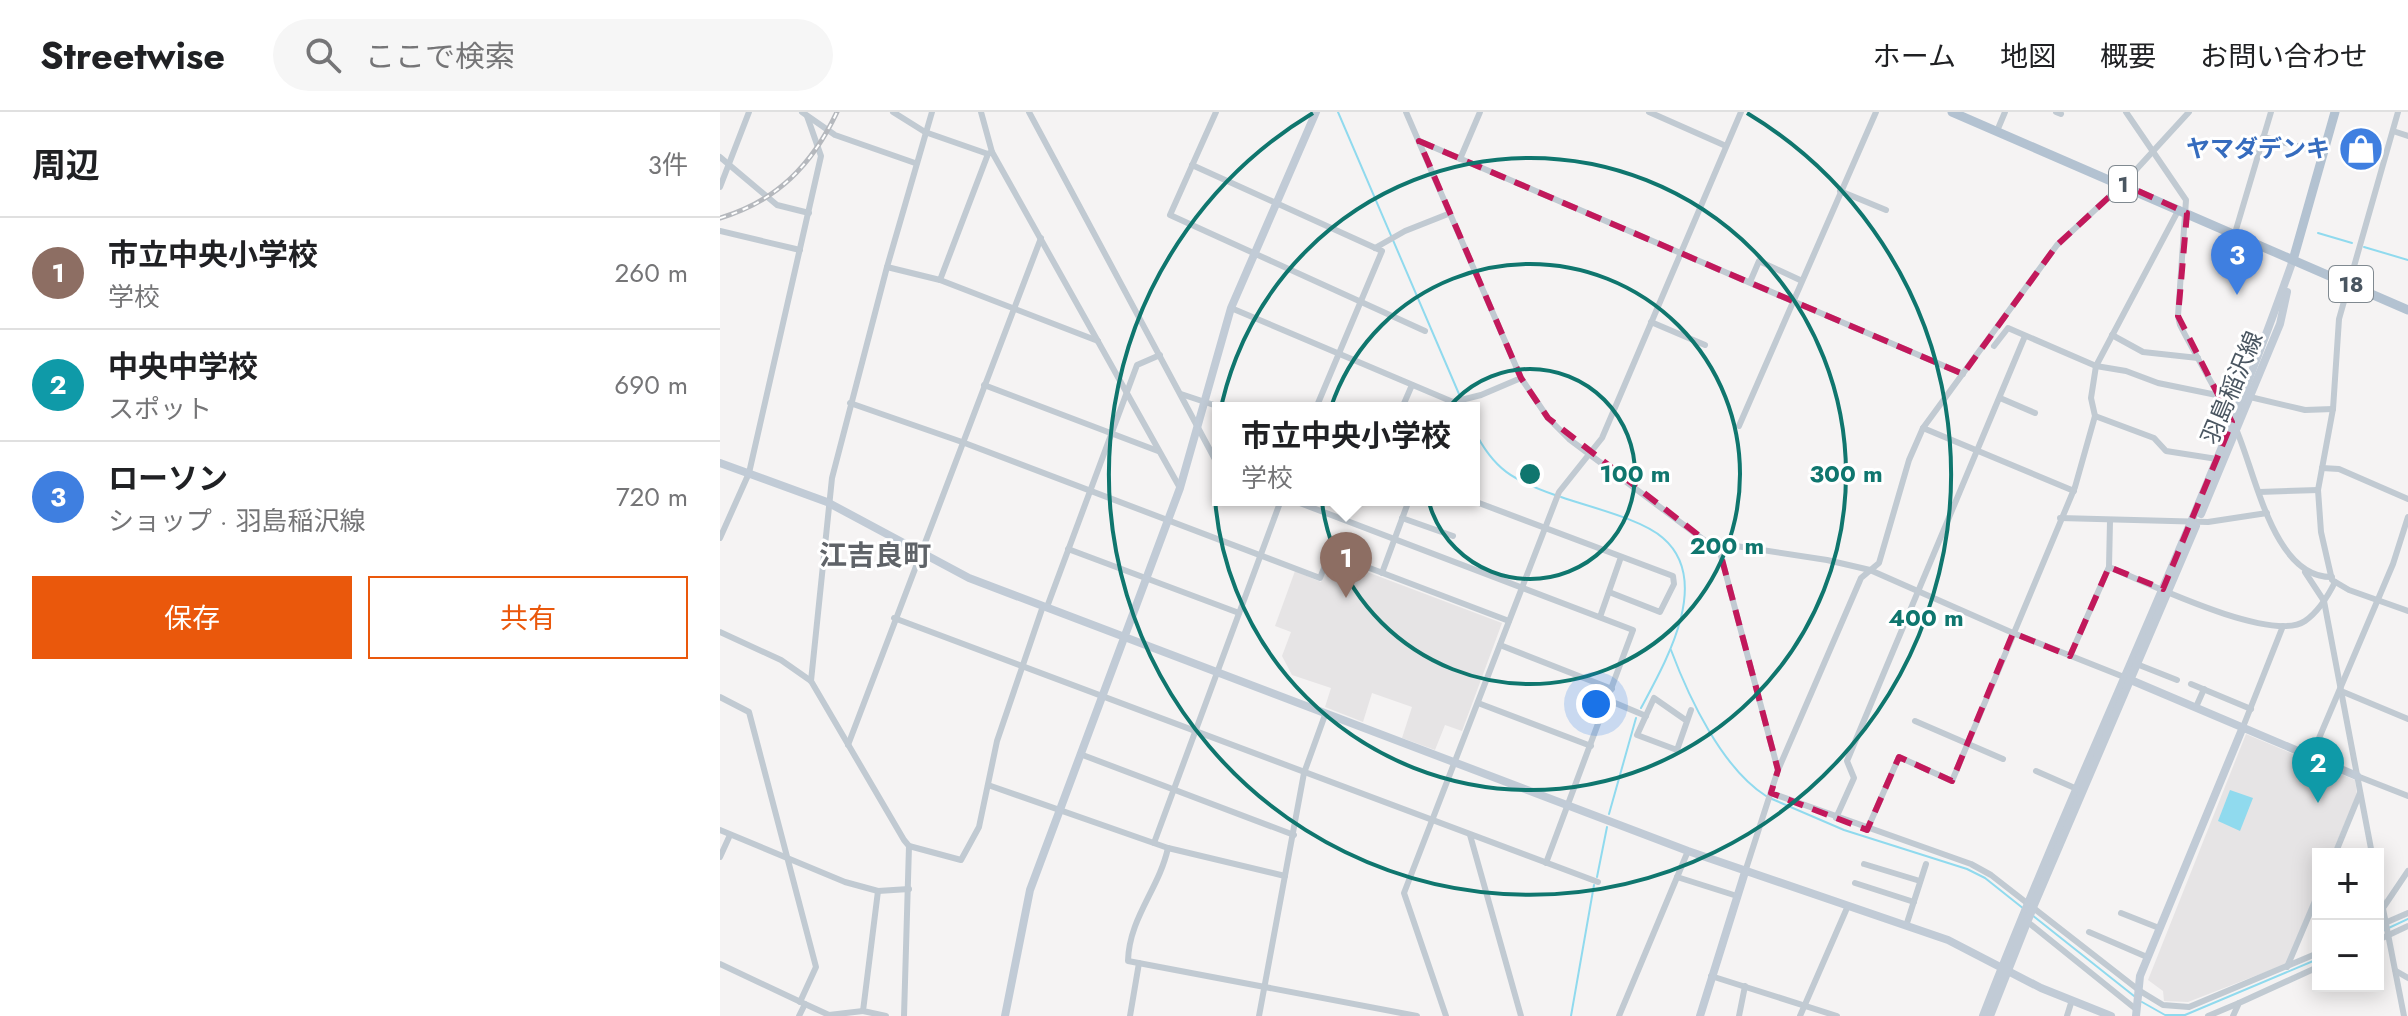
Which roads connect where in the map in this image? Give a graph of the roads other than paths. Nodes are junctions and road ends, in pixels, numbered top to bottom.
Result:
1 (749, 112) edge
2 (893, 112) edge
3 (932, 112) edge
4 (981, 112) edge
5 (1029, 112) edge
6 (1216, 112) edge
7 (1316, 112) edge
8 (1480, 112) edge
9 (1649, 112) edge
10 (1741, 112) edge
11 (1876, 112) edge
12 (1952, 112) edge
13 (2005, 112) edge
14 (2126, 112) edge
15 (2189, 112) edge
16 (2271, 112) edge
17 (2335, 112) edge
18 (2398, 112) edge
19 (1406, 113) edge
20 (804, 114) edge
21 (1997, 131) junction
22 (2393, 131) junction
23 (925, 132) junction
24 (2408, 136) edge
25 (2263, 137) junction
26 (1419, 141) junction
27 (1726, 146) junction
28 (2152, 152) junction
29 (990, 153) junction
30 (2323, 153) junction
31 (720, 157) edge
32 (1460, 159) junction
33 (915, 163) junction
34 (730, 164) junction
35 (1192, 165) junction
36 (2123, 184) junction
37 (720, 187) edge
38 (1840, 191) junction
39 (1275, 202) junction
40 (1886, 210) dead end
41 (2183, 211) junction
42 (809, 213) junction
43 (1448, 214) junction
44 (720, 231) edge
45 (2235, 233) junction
46 (1041, 238) junction
47 (1375, 248) junction
48 (800, 250) junction
49 (1253, 253) junction
50 (1680, 253) junction
51 (2293, 260) junction
52 (887, 267) junction
53 (940, 280) junction
54 (1800, 280) junction
55 (1750, 282) junction
56 (2349, 283) junction
57 (1361, 301) junction
58 (1791, 301) junction
59 (1231, 308) junction
60 (1013, 309) junction
61 (2408, 310) edge
62 (1651, 322) junction
63 (1425, 331) dead end
64 (2112, 335) junction
65 (2025, 336) junction
66 (1098, 341) junction
67 (1705, 345) dead end
68 (1994, 346) dead end
69 (1339, 354) junction
70 (1160, 355) junction
71 (2198, 358) junction
72 (2096, 366) junction
73 (1963, 374) junction
74 (1521, 378) junction
75 (984, 385) junction
76 (1412, 385) junction
77 (1126, 393) junction
78 (2214, 393) junction
79 (1181, 394) junction
80 (2000, 398) junction
81 (2246, 398) junction
82 (1206, 402) junction
83 (1319, 402) edge
84 (1405, 402) edge
85 (850, 403) junction
86 (1212, 404) edge
87 (2333, 409) junction
88 (2035, 413) dead end
89 (2095, 416) junction
90 (2232, 422) junction
91 (1739, 426) dead end
92 (1199, 428) junction
93 (1923, 428) junction
94 (2236, 432) junction
95 (1111, 433) junction
96 (962, 442) junction
97 (1978, 450) junction
98 (1158, 451) junction
99 (1212, 453) edge
100 (1591, 453) junction
101 (2217, 459) junction
102 (720, 463) edge
103 (2322, 468) junction
104 (749, 473) junction
105 (1180, 488) junction
106 (1090, 490) junction
107 (2318, 490) junction
108 (2074, 491) junction
109 (2259, 492) junction
110 (2408, 499) edge
111 (827, 502) junction
112 (1480, 503) edge
113 (1279, 506) edge
114 (1308, 506) edge
115 (1407, 506) edge
116 (2267, 513) junction
117 (720, 517) edge
118 (2408, 517) edge
119 (1402, 518) junction
120 (2060, 518) junction
121 (728, 520) junction
122 (1168, 520) junction
123 (2195, 520) junction
124 (2110, 521) junction
125 (1545, 528) junction
126 (1453, 536) dead end
127 (720, 538) edge
128 (1395, 539) junction
129 (1736, 546) dead end
130 (1068, 549) junction
131 (918, 552) junction
132 (1260, 556) junction
133 (1621, 557) junction
134 (2109, 567) junction
135 (1870, 570) junction
136 (2303, 571) junction
137 (1382, 573) junction
138 (1146, 578) junction
139 (2334, 580) junction
140 (1522, 588) junction
141 (2166, 591) junction
142 (1609, 592) junction
143 (1919, 594) junction
144 (2377, 600) junction
145 (2324, 601) junction
146 (1045, 607) junction
147 (2408, 611) edge
148 (1239, 613) junction
149 (1600, 617) junction
150 (894, 618) junction
151 (1509, 621) junction
152 (2283, 626) junction
153 (720, 632) edge
154 (2013, 633) junction
155 (1124, 637) junction
156 (1500, 645) junction
157 (2070, 656) junction
158 (2134, 662) junction
159 (1022, 666) junction
160 (1216, 672) junction
161 (2127, 678) junction
162 (2177, 680) dead end
163 (811, 681) junction
164 (2191, 684) dead end
165 (2341, 688) junction
166 (1612, 689) junction
167 (2204, 689) junction
168 (1102, 696) junction
169 (720, 697) edge
170 (1608, 700) junction
171 (1478, 703) junction
172 (2196, 707) junction
173 (2251, 709) junction
174 (1691, 710) dead end
175 (1325, 715) junction
176 (1646, 716) junction
177 (2408, 719) edge
178 (1687, 721) junction
179 (1915, 721) dead end
180 (2243, 727) junction
181 (1195, 732) junction
182 (1968, 744) junction
183 (848, 745) junction
184 (1591, 746) junction
185 (1080, 754) junction
186 (2311, 757) junction
187 (2003, 759) dead end
188 (1455, 763) junction
189 (1778, 770) junction
190 (2036, 771) dead end
191 (1304, 773) junction
192 (2357, 776) junction
193 (988, 785) junction
194 (1173, 789) junction
195 (2080, 790) junction
196 (2360, 793) junction
197 (1770, 796) junction
198 (2408, 796) edge
199 (1568, 805) junction
200 (1059, 811) junction
201 (1836, 818) junction
202 (1432, 822) junction
203 (720, 830) edge
204 (1867, 830) junction
205 (730, 835) junction
206 (1294, 835) junction
207 (1470, 835) junction
208 (1154, 843) junction
209 (909, 846) junction
210 (1168, 848) junction
211 (2337, 848) edge
212 (2371, 848) edge
213 (1688, 851) junction
214 (720, 857) edge
215 (789, 860) junction
216 (1546, 863) junction
217 (1864, 864) dead end
218 (1926, 864) dead end
219 (2408, 871) edge
220 (1745, 872) junction
221 (1285, 876) junction
222 (1677, 877) junction
223 (1920, 881) junction
224 (1598, 882) dead end
225 (1855, 883) dead end
226 (909, 889) junction
227 (878, 891) junction
228 (1737, 896) junction
229 (1914, 902) junction
230 (2384, 907) edge
231 (1847, 908) junction
232 (2312, 908) edge
233 (2027, 911) junction
234 (2384, 912) edge
235 (2121, 913) dead end
236 (2408, 913) edge
237 (1906, 926) junction
238 (2408, 926) edge
239 (2384, 927) edge
240 (2159, 928) junction
241 (2388, 928) junction
242 (2089, 932) dead end
243 (2384, 933) edge
244 (2312, 956) edge
245 (2147, 957) junction
246 (1139, 963) junction
247 (720, 964) edge
248 (2006, 967) junction
249 (2287, 967) junction
250 (2312, 970) edge
251 (2396, 971) junction
252 (1711, 976) junction
253 (2408, 978) edge
254 (1745, 986) junction
255 (1265, 988) junction
256 (2072, 1000) junction
257 (803, 1003) junction
258 (2138, 1003) edge
259 (2239, 1003) junction
260 (1805, 1004) junction
261 (1360, 1006) junction
262 (863, 1011) junction
263 (799, 1016) edge
264 (886, 1016) edge
265 (904, 1016) edge
266 (1005, 1016) edge
267 (1130, 1016) edge
268 (1259, 1016) edge
269 (1358, 1016) edge
270 (1417, 1016) edge
271 (1446, 1016) edge
272 (1521, 1016) edge
273 (1619, 1016) edge
274 (1700, 1016) edge
275 (1739, 1016) edge
276 (1800, 1016) edge
277 (1837, 1016) edge
278 (1983, 1016) edge
279 (1990, 1016) edge
280 (2067, 1016) edge
281 (2111, 1016) edge
282 (2208, 1016) edge
283 (2233, 1016) edge
284 (2404, 1016) edge

1 - 34 street
2 - 23 street
3 - 23 street
4 - 29 street
5 - 70 street
6 - 35 street
7 - 39 street
8 - 32 street
9 - 27 street
10 - 27 street
11 - 38 street
12 - 21 main road, 1
13 - 21 street
14 - 28 street
15 - 28 street
16 - 25 street
17 - 30 main road
18 - 22 street
19 - 26 street
20 - 33 street
20 - 42 street
21 - 36 main road, 1
22 - 24 street
22 - 56 street
23 - 29 street
23 - 33 street
25 - 30 street
25 - 45 street
26 - 32 street
26 - 43 street
27 - 50 street
28 - 36 street
28 - 41 street
29 - 46 street
29 - 53 street
30 - 51 main road
31 - 34 street
32 - 50 street
33 - 52 street
34 - 37 street
34 - 42 street
35 - 39 street
35 - 49 street
36 - 41 main road, 1
36 - 73 street
38 - 40 street
38 - 54 street
39 - 47 street
39 - 49 street
41 - 45 main road, 1
41 - 64 street
41 - 71 street
42 - 48 street
43 - 47 street
43 - 74 street
44 - 48 street
45 - 51 main road, 1
46 - 60 street
46 - 66 street
47 - 57 street
48 - 104 street
49 - 57 street
49 - 59 street
50 - 55 street
50 - 62 street
51 - 56 main road, 18
51 - 81 street, 羽島稲沢線
52 - 53 street
52 - 85 street
53 - 60 street
54 - 55 street
54 - 58 street
55 - 58 street
56 - 61 main road, 18
56 - 87 street
57 - 63 street
57 - 69 street
58 - 73 street
58 - 91 street
59 - 69 street
59 - 82 street
60 - 66 street
60 - 75 street
62 - 67 street
62 - 100 street
64 - 71 street
64 - 72 street
65 - 68 street
65 - 72 street
65 - 80 street
66 - 77 street
69 - 76 street
69 - 83 street
70 - 77 street
70 - 79 street
71 - 78 street
72 - 78 street
72 - 89 street
73 - 93 street
74 - 76 street
74 - 100 street
75 - 95 street
75 - 96 street
76 - 84 street
77 - 95 street
77 - 98 street
78 - 81 street
78 - 90 street
79 - 82 street
79 - 92 street
80 - 88 street
80 - 97 street
81 - 87 street
81 - 90 street, 羽島稲沢線
81 - 94 street, 羽島稲沢線
82 - 86 street
82 - 92 street
85 - 96 street
85 - 111 street
87 - 103 street
89 - 101 street
89 - 108 street
90 - 94 street
90 - 101 street, 羽島稲沢線
92 - 99 street
92 - 105 street
93 - 97 street
93 - 135 street
94 - 109 street
94 - 123 street, 羽島稲沢線
95 - 98 street
95 - 106 street
96 - 106 street
96 - 131 street
97 - 108 street
97 - 143 street
98 - 105 street
100 - 125 street
100 - 189 street
101 - 123 street, 羽島稲沢線
102 - 104 street
103 - 107 street
103 - 110 street
104 - 111 street
104 - 121 street
105 - 122 street
106 - 122 street
106 - 130 street
107 - 109 street
107 - 139 street
108 - 120 street
109 - 116 street
111 - 131 street
111 - 163 street
112 - 125 street
113 - 132 street
114 - 128 street
115 - 119 street
116 - 123 street
116 - 136 street
117 - 121 street
118 - 144 street
119 - 126 street
119 - 128 street
120 - 124 street
120 - 154 street
121 - 127 street
122 - 132 street
122 - 138 street
123 - 124 street
123 - 141 street, 羽島稲沢線
124 - 134 street
125 - 133 street
125 - 140 street
128 - 137 street
128 - 140 street
129 - 135 street
130 - 138 street
130 - 146 street
131 - 146 street
131 - 150 street
132 - 137 street
132 - 148 street
133 - 142 street
133 - 142 street
134 - 141 street
134 - 157 street
135 - 143 street
135 - 189 street
136 - 139 street
136 - 145 street
137 - 151 street
138 - 148 street
138 - 155 street
139 - 144 street
139 - 145 street
140 - 149 street
140 - 151 street
141 - 152 street
141 - 158 street, 羽島稲沢線
142 - 149 street
143 - 154 street
143 - 201 street
144 - 147 street
144 - 165 street
145 - 152 street
145 - 165 street
146 - 155 street
146 - 159 street
148 - 160 street
149 - 166 street
150 - 159 street
150 - 183 street
151 - 156 street
152 - 173 street
153 - 163 street
154 - 157 street
154 - 182 street
155 - 160 street
155 - 168 street
156 - 166 street
156 - 171 street
157 - 161 street
158 - 161 street, 羽島稲沢線
158 - 162 street
159 - 168 street
159 - 193 street
160 - 175 street
160 - 181 street
161 - 172 street
161 - 195 street, 羽島稲沢線
163 - 183 street
164 - 167 street
165 - 177 street
165 - 186 street
165 - 192 street
166 - 170 street
167 - 172 street
167 - 173 street
168 - 181 street
168 - 185 street
169 - 215 street
170 - 176 street
170 - 184 street
171 - 184 street
171 - 188 street
172 - 180 street
173 - 180 street
174 - 178 street
175 - 188 street
175 - 191 street
176 - 178 street
176 - 178 street
179 - 182 street
180 - 186 street
180 - 240 street
181 - 191 street
181 - 194 street
182 - 187 street
182 - 204 street
183 - 209 street
184 - 199 street
185 - 194 street
185 - 200 street
186 - 192 street
188 - 199 street
188 - 202 street
189 - 197 street
190 - 195 street
191 - 202 street
191 - 206 street
192 - 196 street
192 - 198 street
193 - 200 street
193 - 209 street
194 - 206 street
194 - 208 street
195 - 233 street, 羽島稲沢線
196 - 211 street
196 - 212 street
197 - 201 street
197 - 220 street
199 - 213 street
199 - 216 street
200 - 208 street
200 - 266 street
201 - 204 street
202 - 207 street
202 - 271 street
203 - 205 street
204 - 233 street
205 - 214 street
205 - 215 street
206 - 221 street
207 - 216 street
207 - 272 street
208 - 210 street
209 - 226 street
210 - 221 street
210 - 246 street
213 - 220 street
213 - 222 street
215 - 227 street
215 - 257 street
216 - 224 street
217 - 223 street
218 - 223 street
219 - 230 street
220 - 228 street
220 - 231 street
221 - 255 street
222 - 228 street
222 - 273 street
223 - 229 street
225 - 229 street
226 - 227 street
226 - 265 street
227 - 262 street
228 - 252 street
229 - 237 street
231 - 237 street
231 - 260 street
232 - 249 street
233 - 248 street, 羽島稲沢線
233 - 258 street
233 - 258 street
234 - 241 street
235 - 240 street
236 - 241 street
237 - 248 street
238 - 241 street
239 - 241 street
240 - 245 street
241 - 243 street
241 - 251 street
242 - 245 street
244 - 249 street
245 - 258 street
246 - 255 street
246 - 267 street
247 - 257 street
248 - 256 street
248 - 278 street, 羽島稲沢線
248 - 279 street, 羽島稲沢線
249 - 258 street
250 - 259 street
251 - 253 street
251 - 284 street
252 - 254 street
252 - 274 street
254 - 260 street
254 - 275 street
255 - 261 street
255 - 268 street
256 - 280 street
256 - 281 street
257 - 262 street
257 - 263 street
259 - 282 street
259 - 283 street
260 - 276 street
260 - 277 street
261 - 269 street
261 - 270 street
262 - 264 street

